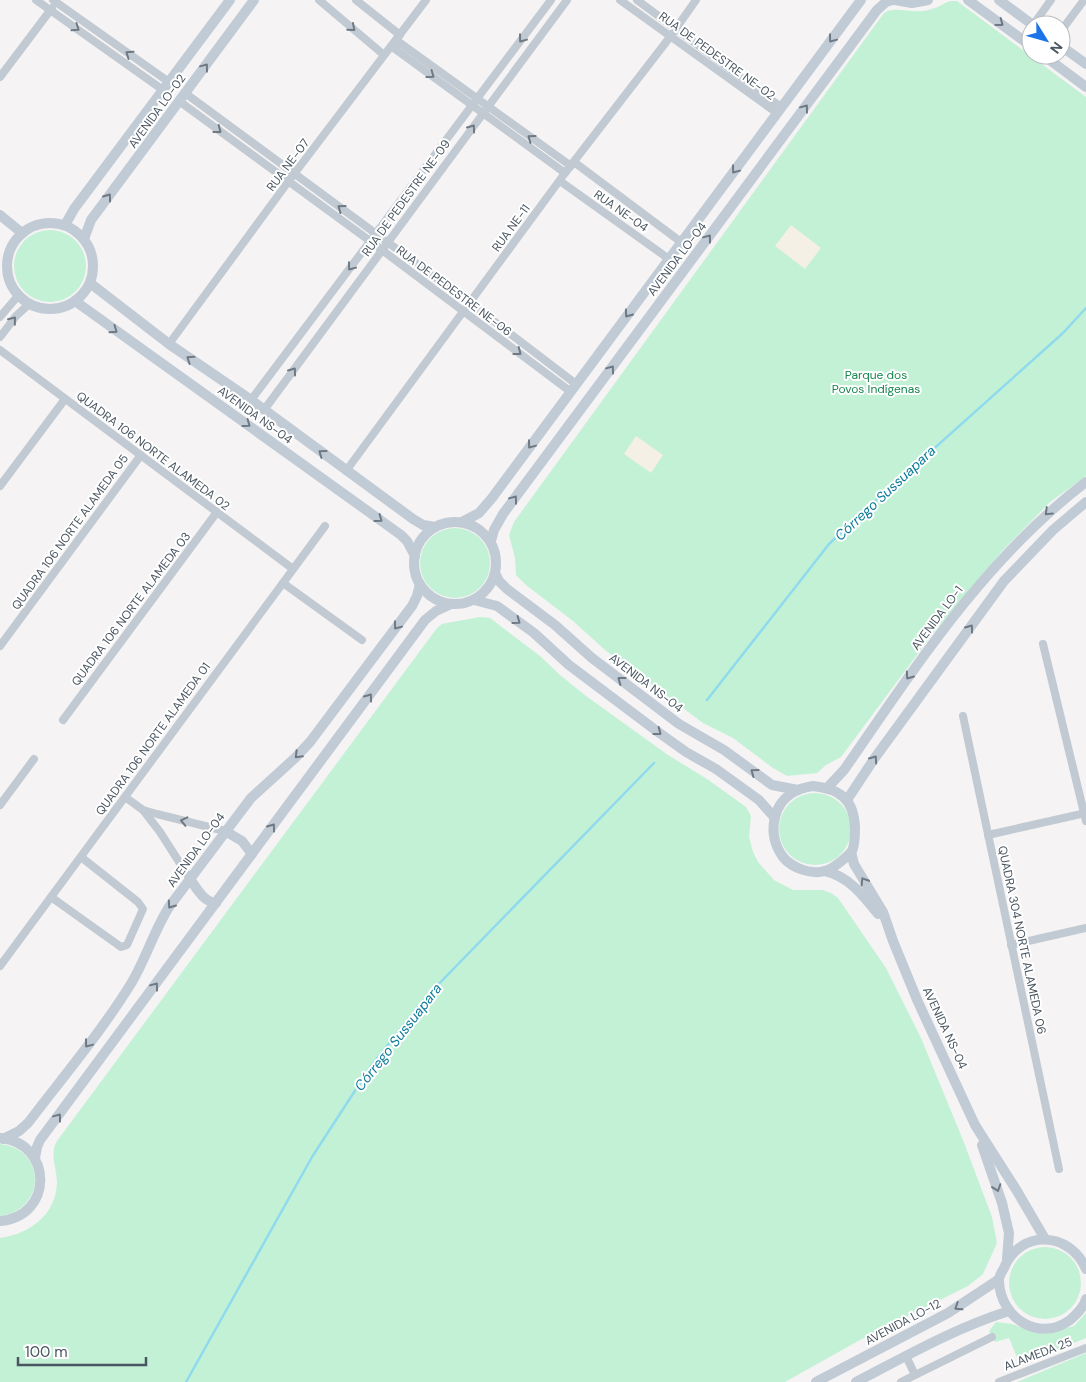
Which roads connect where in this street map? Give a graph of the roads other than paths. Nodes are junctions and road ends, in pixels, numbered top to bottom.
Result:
1 (36, 0) edge
2 (230, 0) edge
3 (254, 0) edge
4 (319, 0) edge
5 (356, 0) edge
6 (426, 0) edge
7 (551, 0) edge
8 (567, 0) edge
9 (620, 0) edge
10 (637, 0) edge
11 (696, 0) edge
12 (860, 0) edge
13 (894, 0) edge
14 (928, 0) edge
15 (968, 0) edge
16 (999, 0) edge
17 (1051, 0) edge
18 (1084, 0) edge
19 (55, 1) edge
20 (50, 10) junction
21 (1040, 15) edge
22 (1021, 16) edge
23 (1071, 18) edge
24 (676, 29) junction
25 (398, 37) junction
26 (670, 37) junction
27 (1021, 39) edge
28 (391, 46) junction
29 (1071, 53) edge
30 (384, 55) junction
31 (1086, 64) edge
32 (1056, 65) edge
33 (0, 77) edge
34 (166, 86) junction
35 (1086, 87) edge
36 (182, 97) junction
37 (476, 102) junction
38 (486, 109) junction
39 (779, 110) junction
40 (572, 164) junction
41 (565, 173) junction
42 (294, 174) junction
43 (560, 181) junction
44 (288, 182) junction
45 (0, 215) edge
46 (66, 225) junction
47 (22, 232) junction
48 (376, 234) junction
49 (84, 239) junction
50 (370, 241) junction
51 (681, 242) junction
52 (388, 243) junction
53 (0, 246) edge
54 (382, 251) junction
55 (9, 252) junction
56 (669, 258) junction
57 (90, 284) junction
58 (17, 296) junction
59 (75, 302) junction
60 (470, 303) junction
61 (28, 305) junction
62 (463, 311) junction
63 (0, 317) edge
64 (0, 337) edge
65 (169, 344) junction
66 (0, 350) edge
67 (573, 388) junction
68 (65, 398) junction
69 (251, 400) junction
70 (264, 410) junction
71 (141, 455) junction
72 (346, 471) junction
73 (1086, 482) edge
74 (0, 486) edge
75 (1086, 502) edge
76 (217, 512) junction
77 (462, 522) junction
78 (325, 526) dead end
79 (436, 526) junction
80 (491, 542) junction
81 (415, 556) junction
82 (293, 569) junction
83 (495, 573) junction
84 (283, 583) junction
85 (420, 584) junction
86 (474, 600) junction
87 (451, 604) junction
88 (362, 640) dead end
89 (1043, 644) dead end
90 (0, 646) edge
91 (963, 716) dead end
92 (62, 720) dead end
93 (34, 759) dead end
94 (828, 787) junction
95 (798, 790) junction
96 (125, 797) junction
97 (847, 800) junction
98 (0, 805) edge
99 (143, 810) junction
100 (1086, 816) edge
101 (775, 818) junction
102 (225, 831) junction
103 (988, 835) junction
104 (851, 852) junction
105 (252, 854) junction
106 (81, 857) junction
107 (824, 871) junction
108 (190, 879) junction
109 (51, 896) junction
110 (216, 903) junction
111 (1086, 928) edge
112 (893, 941) junction
113 (1011, 945) junction
114 (0, 966) edge
115 (976, 1125) junction
116 (2, 1139) edge
117 (35, 1158) junction
118 (1059, 1169) dead end
119 (0, 1221) edge
120 (1045, 1239) junction
121 (1082, 1252) edge
122 (1007, 1259) junction
123 (1086, 1269) edge
124 (998, 1280) junction
125 (1086, 1298) edge
126 (1009, 1311) junction
127 (992, 1337) dead end
128 (1086, 1348) edge
129 (906, 1356) junction
130 (915, 1375) junction
131 (816, 1382) edge
132 (856, 1382) edge
133 (901, 1382) edge
134 (999, 1382) edge

1 - 20 street
2 - 34 street, AVENIDA LO-02
36 -> 3 street, AVENIDA LO-02
4 -> 30 street
5 - 25 street
6 - 25 street, RUA NE-07
7 -> 37 street, RUA DE PEDESTRE NE-09
8 - 38 street, RUA DE PEDESTRE NE-09
9 - 26 street, RUA DE PEDESTRE NE-02
10 - 24 street, RUA DE PEDESTRE NE-02
11 - 24 street, RUA NE-11
12 -> 39 street, AVENIDA LO-04
13 - 14 street
80 -> 13 street, AVENIDA LO-04
15 -> 27 street
16 - 22 street
17 - 21 street
18 - 23 street
19 - 20 street
34 -> 19 street
20 - 33 street
20 -> 34 street
24 - 26 street, RUA NE-11
24 - 39 street, RUA DE PEDESTRE NE-02
25 - 28 street, RUA NE-07
25 - 37 street
26 - 39 street, RUA DE PEDESTRE NE-02
26 - 40 street, RUA NE-11
28 - 30 street, RUA NE-07
28 -> 37 street
29 - 31 street
30 - 42 street, RUA NE-07
32 - 35 street
34 - 46 street, AVENIDA LO-02
36 - 42 street, RUA DE PEDESTRE NE-06
36 -> 44 street, RUA DE PEDESTRE NE-06
49 -> 36 street, AVENIDA LO-02
37 - 38 street
37 - 48 street, RUA DE PEDESTRE NE-09
40 -> 38 street, RUA NE-04
38 - 41 street
52 -> 38 street, RUA DE PEDESTRE NE-09
39 -> 51 street, AVENIDA LO-04
40 - 41 street, RUA NE-11
40 - 51 street, RUA NE-04
41 - 43 street, RUA NE-11
42 - 44 street, RUA NE-07
48 -> 42 street, RUA DE PEDESTRE NE-06
43 - 56 street, RUA NE-04
43 - 60 street, RUA NE-11
44 - 50 street, RUA DE PEDESTRE NE-06
44 - 65 street, RUA NE-07
45 - 47 street
46 - 47 street
46 - 49 street
47 - 55 street
48 - 50 street, RUA DE PEDESTRE NE-09
48 - 52 street, RUA DE PEDESTRE NE-06
49 - 57 street
50 - 54 street, RUA DE PEDESTRE NE-06
50 -> 69 street, RUA DE PEDESTRE NE-09
51 - 56 street, AVENIDA LO-04
52 - 54 street, RUA DE PEDESTRE NE-09
52 - 60 street, RUA DE PEDESTRE NE-06
53 - 55 street
54 - 62 street, RUA DE PEDESTRE NE-06
70 -> 54 street, RUA DE PEDESTRE NE-09
55 - 58 street
56 -> 67 street, AVENIDA LO-04
57 - 59 street
57 - 65 street, AVENIDA NS-04
58 - 61 street
58 - 63 street
59 - 61 street
59 -> 81 street, AVENIDA NS-04
60 - 62 street, RUA NE-11
60 - 67 street, RUA DE PEDESTRE NE-06
64 -> 61 street
62 -> 67 street, RUA DE PEDESTRE NE-06
62 - 72 street, RUA NE-11
69 -> 65 street, AVENIDA NS-04
66 - 68 street, QUADRA 106 NORTE ALAMEDA 02
67 -> 77 street, AVENIDA LO-04
68 - 71 street, QUADRA 106 NORTE ALAMEDA 02
68 - 74 street
69 - 70 street, AVENIDA NS-04
72 -> 70 street, AVENIDA NS-04
71 - 76 street, QUADRA 106 NORTE ALAMEDA 02
71 - 90 street, QUADRA 106 NORTE ALAMEDA 05
72 - 79 street, AVENIDA NS-04
73 -> 94 street, AVENIDA LO-1
97 -> 75 street
76 - 82 street, QUADRA 106 NORTE ALAMEDA 02
76 - 92 street, QUADRA 106 NORTE ALAMEDA 03
77 - 79 street, AVENIDA NS-04
77 - 80 street
78 - 82 street, QUADRA 106 NORTE ALAMEDA 01
79 - 81 street
80 - 83 street
81 - 85 street, AVENIDA NS-04
82 - 84 street, QUADRA 106 NORTE ALAMEDA 01
83 - 86 street
95 -> 83 street, AVENIDA NS-04
84 - 88 street
84 - 96 street, QUADRA 106 NORTE ALAMEDA 01
85 - 87 street
85 -> 102 street, AVENIDA LO-04
86 - 87 street
86 -> 101 street
105 -> 87 street
89 - 100 street
91 - 103 street, QUADRA 304 NORTE ALAMEDA 06
93 - 98 street
94 - 95 street
94 - 97 street
95 - 101 street
96 - 99 street
96 - 106 street, QUADRA 106 NORTE ALAMEDA 01
97 - 104 street
102 -> 99 street
99 - 108 street
100 - 103 street
101 - 107 street
102 - 105 street
102 - 108 street, AVENIDA LO-04
103 - 113 street, QUADRA 304 NORTE ALAMEDA 06
104 - 107 street
112 -> 104 street, AVENIDA NS-04
105 - 110 street
106 - 109 street, QUADRA 106 NORTE ALAMEDA 01
106 - 109 street
107 - 112 street, AVENIDA NS-04
108 - 110 street
108 -> 116 street, AVENIDA LO-04
109 - 114 street, QUADRA 106 NORTE ALAMEDA 01
117 -> 110 street
111 - 113 street
112 - 115 street, AVENIDA NS-04
113 - 118 street, QUADRA 304 NORTE ALAMEDA 06
115 - 120 street, AVENIDA NS-04
115 -> 122 street, AVENIDA NS-04
116 - 117 street
117 - 119 street
120 - 121 street
120 - 122 street
121 - 123 street
122 - 124 street
124 - 126 street
124 -> 131 street, AVENIDA LO-12
125 - 126 street
126 - 129 street
127 - 130 street
128 - 134 street, ALAMEDA 25
129 - 130 street
129 - 132 street
130 - 133 street

